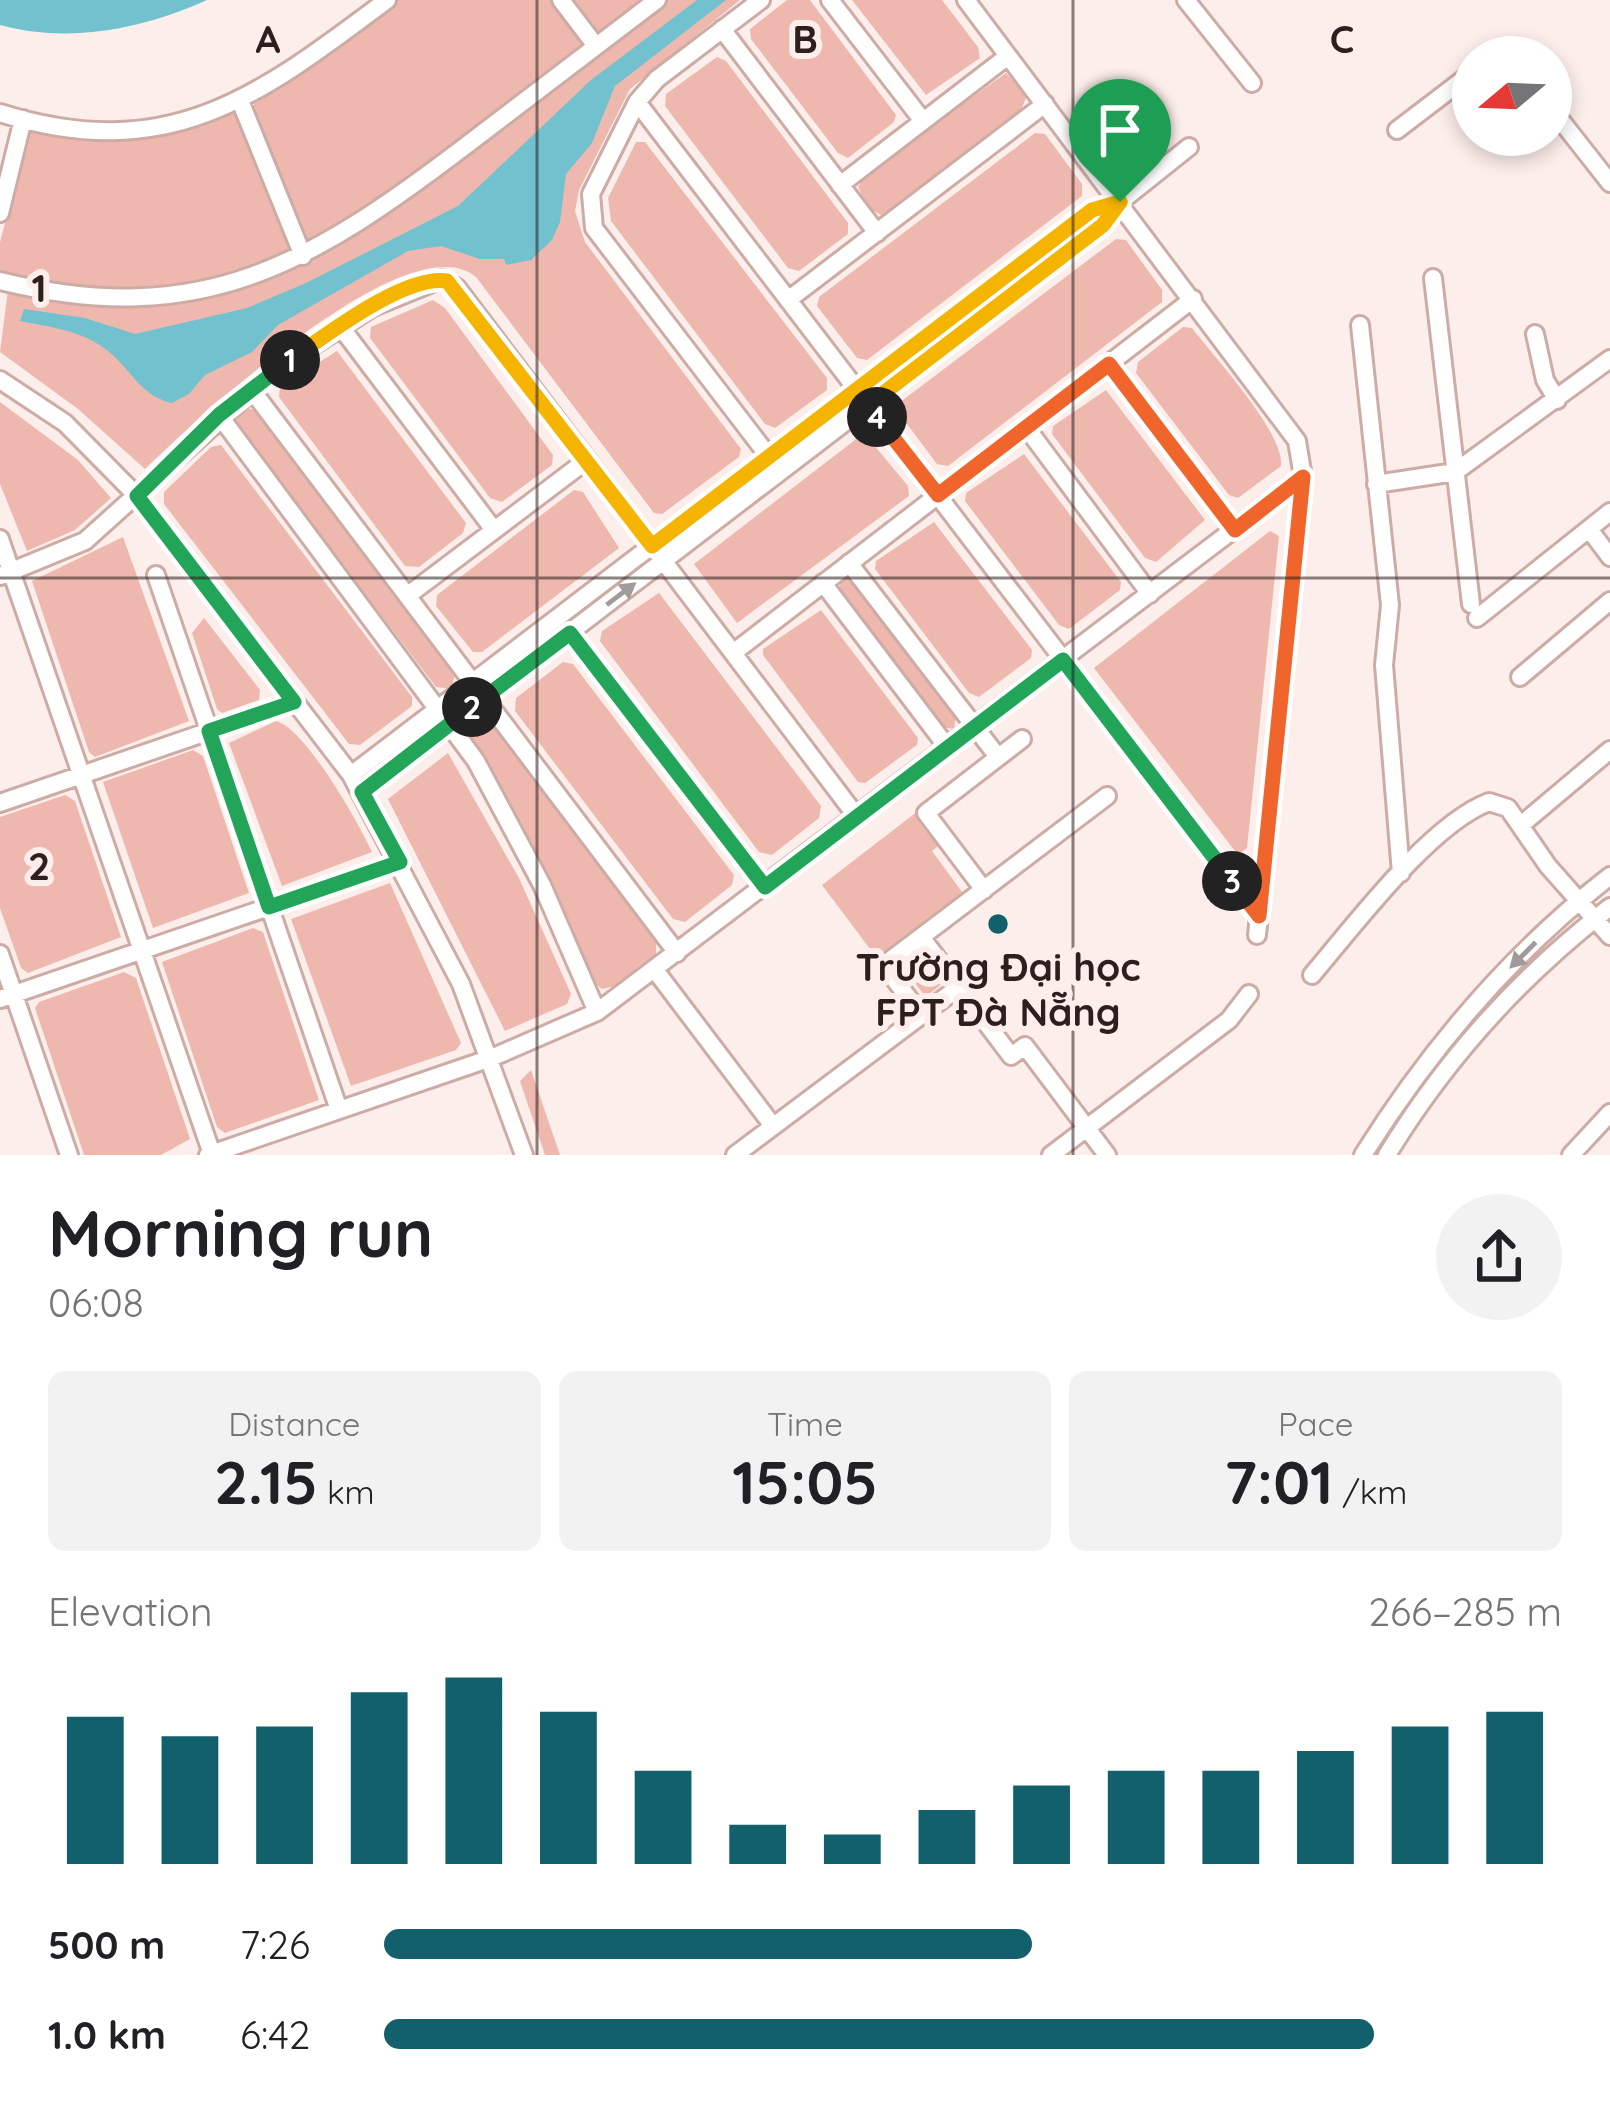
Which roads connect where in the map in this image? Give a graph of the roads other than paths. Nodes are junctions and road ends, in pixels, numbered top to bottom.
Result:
1 (387, 0) edge
2 (561, 0) edge
3 (657, 0) edge
4 (761, 0) edge
5 (830, 0) edge
6 (965, 0) edge
7 (1186, 0) edge
8 (722, 29) junction
9 (596, 46) junction
10 (1008, 56) junction
11 (1252, 83) dead end
12 (1452, 88) edge
13 (637, 102) junction
14 (241, 103) junction
15 (1045, 104) junction
16 (0, 113) edge
17 (23, 119) junction
18 (923, 121) junction
19 (1397, 130) dead end
20 (1572, 135) edge
21 (1189, 147) dead end
22 (1610, 183) edge
23 (840, 185) junction
24 (1120, 202) junction
25 (0, 213) edge
26 (877, 232) junction
27 (303, 256) junction
28 (1432, 278) dead end
29 (0, 281) edge
30 (1193, 299) junction
31 (788, 300) junction
32 (1360, 325) dead end
33 (340, 326) junction
34 (1534, 334) dead end
35 (1610, 358) edge
36 (1109, 364) junction
37 (0, 380) edge
38 (250, 389) junction
39 (862, 397) junction
40 (1557, 400) junction
41 (219, 415) junction
42 (1027, 427) junction
43 (769, 456) junction
44 (587, 460) junction
45 (781, 472) junction
46 (1454, 472) junction
47 (1303, 477) junction
48 (1376, 484) junction
49 (938, 495) junction
50 (137, 496) junction
51 (1610, 512) edge
52 (494, 530) junction
53 (1235, 530) junction
54 (1589, 530) junction
55 (0, 538) edge
56 (652, 546) junction
57 (1610, 556) edge
58 (664, 561) junction
59 (849, 563) junction
60 (6, 574) edge
61 (156, 575) dead end
62 (823, 584) junction
63 (1150, 594) junction
64 (407, 596) junction
65 (1610, 602) edge
66 (570, 633) junction
67 (733, 652) junction
68 (1063, 660) junction
69 (1520, 676) dead end
70 (472, 682) junction
71 (484, 698) junction
72 (294, 702) junction
73 (440, 707) junction
74 (452, 723) junction
75 (975, 728) junction
76 (209, 731) junction
77 (1022, 739) dead end
78 (948, 748) junction
79 (1610, 750) edge
80 (998, 757) junction
81 (81, 775) junction
82 (351, 775) junction
83 (362, 792) junction
84 (1107, 796) dead end
85 (0, 803) edge
86 (857, 817) junction
87 (1521, 825) junction
88 (1398, 841) junction
89 (1422, 853) junction
90 (400, 862) junction
91 (1400, 873) junction
92 (1610, 877) edge
93 (765, 887) junction
94 (984, 890) junction
95 (1579, 900) junction
96 (269, 907) junction
97 (1603, 913) edge
98 (1610, 936) edge
99 (922, 937) junction
100 (142, 950) junction
101 (677, 953) junction
102 (0, 954) edge
103 (656, 970) junction
104 (1312, 975) dead end
105 (959, 987) junction
106 (1249, 994) dead end
107 (7, 996) edge
108 (597, 1012) junction
109 (921, 1015) junction
110 (491, 1058) junction
111 (339, 1110) junction
112 (1610, 1113) edge
113 (773, 1126) junction
114 (1087, 1128) junction
115 (1585, 1137) junction
116 (210, 1154) edge
117 (69, 1155) edge
118 (524, 1155) edge
119 (735, 1155) edge
120 (1051, 1155) edge
121 (1107, 1155) edge
122 (1363, 1155) edge
123 (1387, 1155) edge
124 (1571, 1155) edge
125 (1600, 1155) edge

1 - 14 street
2 - 9 street
3 - 9 street
4 - 8 street
5 - 18 street
6 - 10 street
7 - 11 street
8 - 13 street
8 - 23 street
9 - 27 street
10 - 15 street
10 - 18 street
12 - 19 street
13 - 31 street
13 - 43 street
14 - 17 street
14 - 27 street
15 - 24 street
15 - 26 street
16 - 17 street
17 - 25 street
18 - 23 street
20 - 22 street
21 - 24 street
23 - 26 street
24 - 30 street
24 - 39 street
26 - 31 street
27 - 29 street
28 - 46 street
30 - 36 street
30 - 47 street
31 - 39 street
32 - 48 street
33 - 38 street
33 - 44 street
33 - 52 street
34 - 40 street
35 - 40 street
36 - 42 street
36 - 53 street
37 - 50 street
38 - 41 street
38 - 64 street
39 - 43 street
39 - 45 street
39 - 49 street
40 - 46 street
41 - 50 street
41 - 73 street
42 - 49 street
42 - 63 street
43 - 45 street
43 - 56 street
44 - 52 street
44 - 56 street
45 - 58 street
46 - 48 street
46 - 54 street
47 - 53 street
47 - 68 street
48 - 88 street
49 - 59 street
49 - 68 street
50 - 60 street
50 - 72 street
51 - 54 street
52 - 64 street
53 - 63 street
54 - 57 street
55 - 60 street
56 - 58 street
56 - 70 street
66 -> 58 street
58 - 67 street
59 - 62 street
59 - 75 street
60 - 81 street
61 - 76 street
62 - 67 street
62 - 78 street
63 - 68 street
64 - 70 street
65 - 69 street
66 - 71 street
66 - 93 street
67 - 86 street
68 - 75 street
70 - 71 street
70 - 73 street
71 - 74 street
71 - 101 street
72 - 76 street
72 - 82 street
73 - 74 street
73 - 82 street
74 - 83 street
74 - 108 street
75 - 78 street
75 - 80 street
76 - 81 street
76 - 96 street
77 - 80 street
78 - 86 street
79 - 87 street
80 - 94 street
81 - 85 street
81 - 100 street
82 - 83 street
83 - 90 street
84 - 94 street
86 - 93 street
87 - 89 street
87 - 95 street
88 - 89 street
88 - 91 street
89 - 91 street
90 - 96 street
90 - 110 street
91 - 104 street
92 - 95 street
93 - 101 street
94 - 99 street
95 - 97 street
95 -> 122 street
96 - 100 street
96 - 111 street
97 - 98 street
97 - 123 street
99 - 105 street
99 - 109 street
100 - 107 street
100 - 116 street
101 - 103 street
102 - 107 street
103 - 108 street
103 - 113 street
105 - 109 street
105 - 114 street
106 - 114 street
107 - 117 street
108 - 110 street
109 - 113 street
110 - 111 street
110 - 118 street
111 - 116 street
112 - 115 street
113 - 119 street
114 - 120 street
114 - 121 street
115 - 124 street
115 - 125 street

